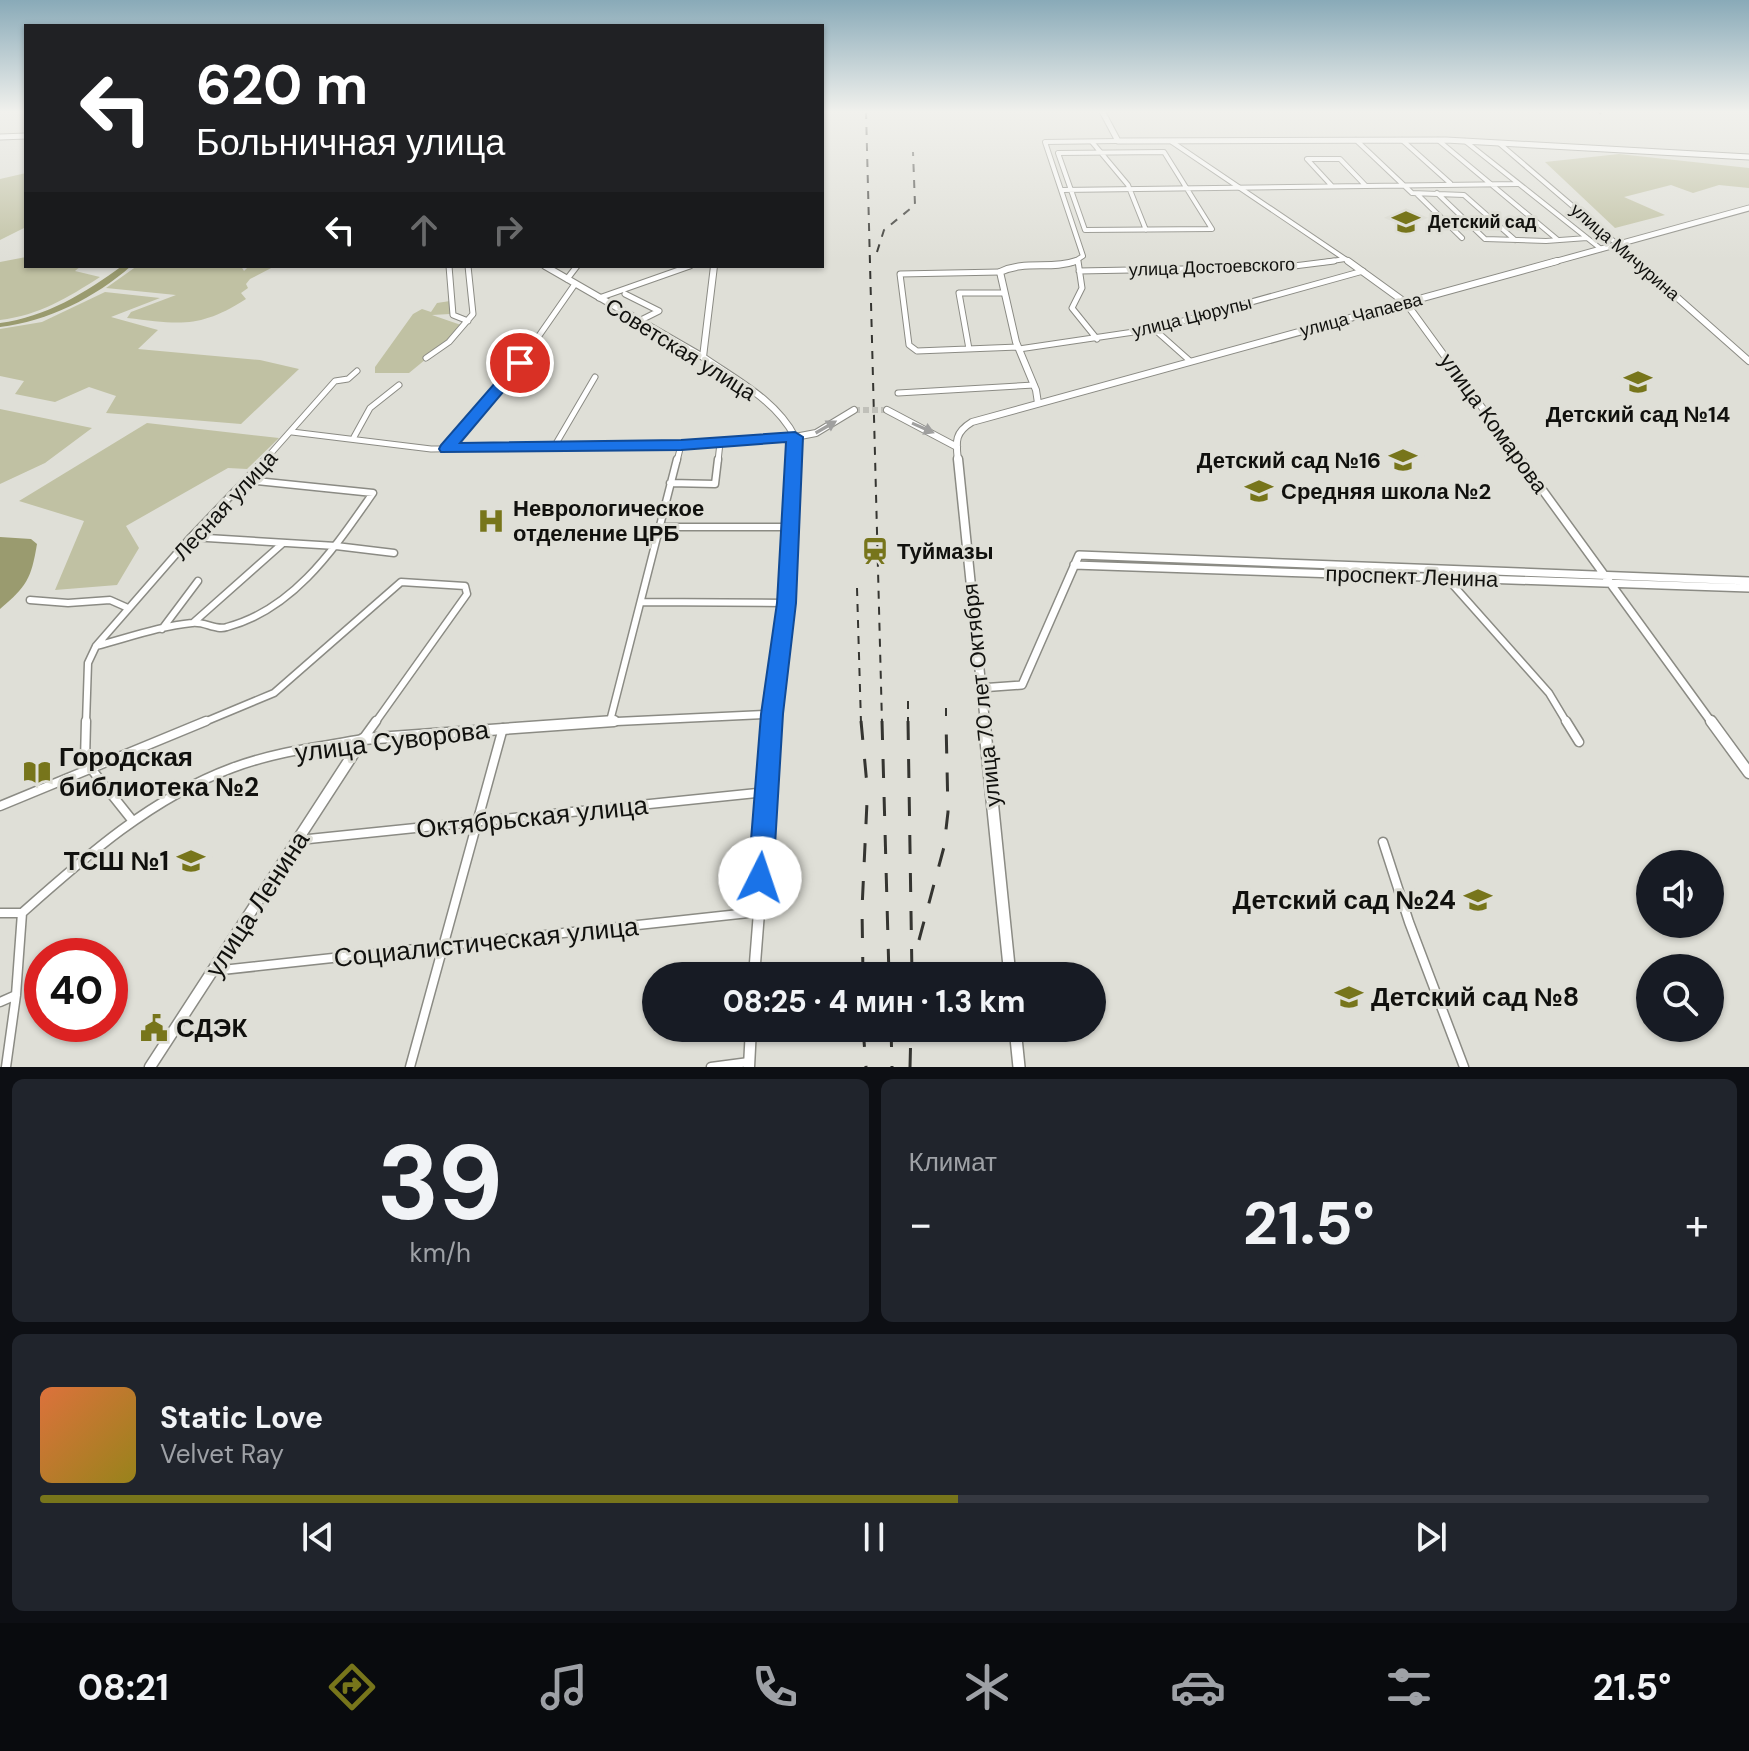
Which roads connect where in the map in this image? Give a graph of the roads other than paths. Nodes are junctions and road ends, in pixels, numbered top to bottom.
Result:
1 (1052, 161) edge
2 (1061, 161) edge
3 (1110, 161) edge
4 (1170, 161) edge
5 (1201, 161) edge
6 (1309, 161) edge
7 (1342, 161) edge
8 (1378, 161) edge
9 (1425, 161) edge
10 (1463, 161) edge
11 (1489, 161) edge
12 (1520, 161) edge
13 (1526, 161) edge
14 (1451, 184) junction
15 (1491, 184) junction
16 (1518, 184) junction
17 (1331, 185) junction
18 (1365, 185) junction
19 (1403, 185) junction
20 (1240, 186) junction
21 (1187, 187) junction
22 (1128, 189) junction
23 (1062, 190) junction
24 (1071, 190) junction
25 (1437, 193) junction
26 (1414, 194) junction
27 (1749, 208) edge
28 (1146, 230) junction
29 (1462, 238) dead end
30 (1587, 238) junction
31 (1515, 240) junction
32 (1559, 241) junction
33 (1619, 244) junction
34 (1601, 249) junction
35 (1345, 259) junction
36 (1078, 261) junction
37 (449, 268) edge
38 (548, 268) edge
39 (575, 268) edge
40 (684, 268) edge
41 (714, 268) edge
42 (468, 269) edge
43 (1079, 271) junction
44 (1363, 271) junction
45 (1000, 272) junction
46 (450, 275) junction
47 (567, 279) junction
48 (575, 284) junction
49 (471, 292) junction
50 (1003, 293) junction
51 (625, 294) dead end
52 (452, 295) junction
53 (599, 298) junction
54 (1406, 303) junction
55 (468, 321) junction
56 (639, 321) junction
57 (1154, 329) junction
58 (1097, 339) junction
59 (1018, 348) junction
60 (969, 349) junction
61 (703, 357) junction
62 (426, 358) dead end
63 (1749, 358) edge
64 (1190, 361) junction
65 (357, 371) dead end
66 (595, 377) dead end
67 (399, 385) dead end
68 (1034, 385) junction
69 (898, 393) dead end
70 (1038, 403) junction
71 (854, 410) tunnel mouth
72 (887, 410) tunnel mouth
73 (292, 432) junction
74 (354, 437) junction
75 (795, 437) junction
76 (720, 443) junction
77 (681, 445) junction
78 (554, 447) junction
79 (957, 447) junction
80 (447, 449) junction
81 (247, 480) junction
82 (670, 483) junction
83 (660, 527) junction
84 (790, 527) junction
85 (191, 537) junction
86 (282, 544) junction
87 (336, 546) junction
88 (394, 553) dead end
89 (1074, 565) junction
90 (1441, 569) junction
91 (1446, 578) junction
92 (1609, 579) junction
93 (198, 581) dead end
94 (1749, 581) edge
95 (1749, 588) edge
96 (30, 600) dead end
97 (641, 602) junction
98 (786, 603) junction
99 (128, 608) junction
100 (194, 622) junction
101 (161, 631) junction
102 (96, 646) junction
103 (980, 688) junction
104 (772, 714) junction
105 (610, 721) junction
106 (503, 728) junction
107 (363, 739) junction
108 (1579, 742) dead end
109 (90, 769) junction
110 (1748, 770) edge
111 (766, 792) junction
112 (0, 806) edge
113 (132, 820) junction
114 (477, 823) junction
115 (299, 840) junction
116 (1383, 842) dead end
117 (758, 912) junction
118 (0, 913) edge
119 (22, 913) junction
120 (443, 947) junction
121 (755, 962) edge
122 (1009, 962) edge
123 (213, 971) junction
124 (16, 995) junction
125 (0, 1002) edge
126 (750, 1042) edge
127 (1016, 1042) edge
128 (749, 1065) edge
129 (6, 1067) edge
130 (150, 1067) edge
131 (410, 1067) edge
132 (711, 1067) edge
133 (1019, 1067) edge
134 (1464, 1067) edge

1 - 23 street
2 - 24 street
3 - 22 street
4 - 21 street
5 - 20 street, улица Комарова
6 - 17 street
7 - 18 street
8 - 19 street
9 - 14 street
10 - 15 street
11 - 16 street
12 - 33 street, улица Мичурина
13 - 33 street, улица Мичурина
14 - 15 street
14 - 19 street
15 - 16 street
15 - 32 street
16 - 30 street
17 - 18 street
17 - 20 street
18 - 19 street
19 - 26 street
20 - 21 street
20 - 35 street, улица Комарова
21 - 22 street
21 - 28 street
22 - 24 street
22 - 28 street
23 - 24 street
23 - 36 street
24 - 28 street
25 - 26 street
25 - 31 street
25 - 31 street
26 - 29 street
27 - 33 main road, улица Чапаева
30 - 32 street
30 - 34 street
31 - 32 street
33 - 34 main road, улица Чапаева
33 - 63 street, улица Мичурина
34 - 54 main road, улица Чапаева
35 - 43 street, улица Достоевского
35 - 44 street, улица Комарова
36 - 43 street
36 - 45 street
37 - 46 street
38 - 47 street, Советская улица
39 - 47 street
40 - 53 street
41 - 61 main road
42 - 46 street
42 - 49 street
43 - 58 street
44 - 54 street, улица Комарова
44 - 57 street, улица Цюрупы
45 - 50 street
45 - 60 street, улица Цюрупы
46 - 52 street
47 - 48 street, Советская улица
48 - 53 street, Советская улица
48 - 80 street
49 - 52 street
49 - 55 street
50 - 59 street
50 - 60 street
51 - 56 street
52 - 55 street
53 - 56 street, Советская улица
54 - 64 main road, улица Чапаева
54 - 92 street, улица Комарова
55 - 62 street
56 - 61 street, Советская улица
57 - 58 street, улица Цюрупы
57 - 64 street
58 - 59 street, улица Цюрупы
59 - 60 street, улица Цюрупы
59 - 68 street
61 - 75 main road, Советская улица
64 - 70 main road, улица Чапаева
65 - 73 street, Лесная улица
66 - 78 street
67 - 74 street
68 - 69 street
68 - 70 street
70 - 79 main road, улица Чапаева
75 -> 71 main road
72 -> 79 main road
73 - 74 street
73 - 81 street, Лесная улица
74 - 80 street
75 - 76 street
75 - 84 street
76 - 77 street
76 - 82 street
77 - 78 street
77 - 82 street
78 - 80 street
79 - 103 main road, улица 70 лет Октября
81 - 85 street, Лесная улица
81 - 87 street
82 - 83 street
83 - 84 street
83 - 97 street
84 - 98 street
85 - 86 street
85 - 99 street, Лесная улица
86 - 87 street
86 - 100 street
87 - 88 street
87 - 100 street
89 - 90 street, проспект Ленина
89 - 91 street, проспект Ленина
89 - 103 street
90 - 91 street
90 - 92 street, проспект Ленина
91 - 92 street, проспект Ленина
91 - 108 street
92 - 94 street, проспект Ленина
92 - 95 street, проспект Ленина
92 - 110 street, улица Комарова
93 - 101 street
96 - 99 street
97 - 98 street
97 - 105 street
98 - 104 street
99 - 102 street, Лесная улица
100 - 101 street
101 - 102 street
102 - 109 street
103 - 122 main road, улица 70 лет Октября
104 - 105 street, улица Суворова
104 - 111 street
105 - 106 street, улица Суворова
106 - 107 street, улица Суворова
106 - 114 street
107 - 109 street
107 - 113 street, улица Суворова
107 - 115 street, улица Ленина
109 - 112 street
109 - 113 street
111 - 114 street, Октябрьская улица
111 - 117 street
113 - 119 street, улица Суворова
114 - 115 street, Октябрьская улица
114 - 120 street
115 - 123 street, улица Ленина
116 - 134 street
117 - 120 street, Социалистическая улица
117 - 121 street
118 - 119 street
119 - 124 street
120 - 123 street, Социалистическая улица
120 - 131 street
123 - 130 street, улица Ленина
124 - 125 street
124 - 129 street
126 - 128 street
127 - 133 main road
128 - 132 street

